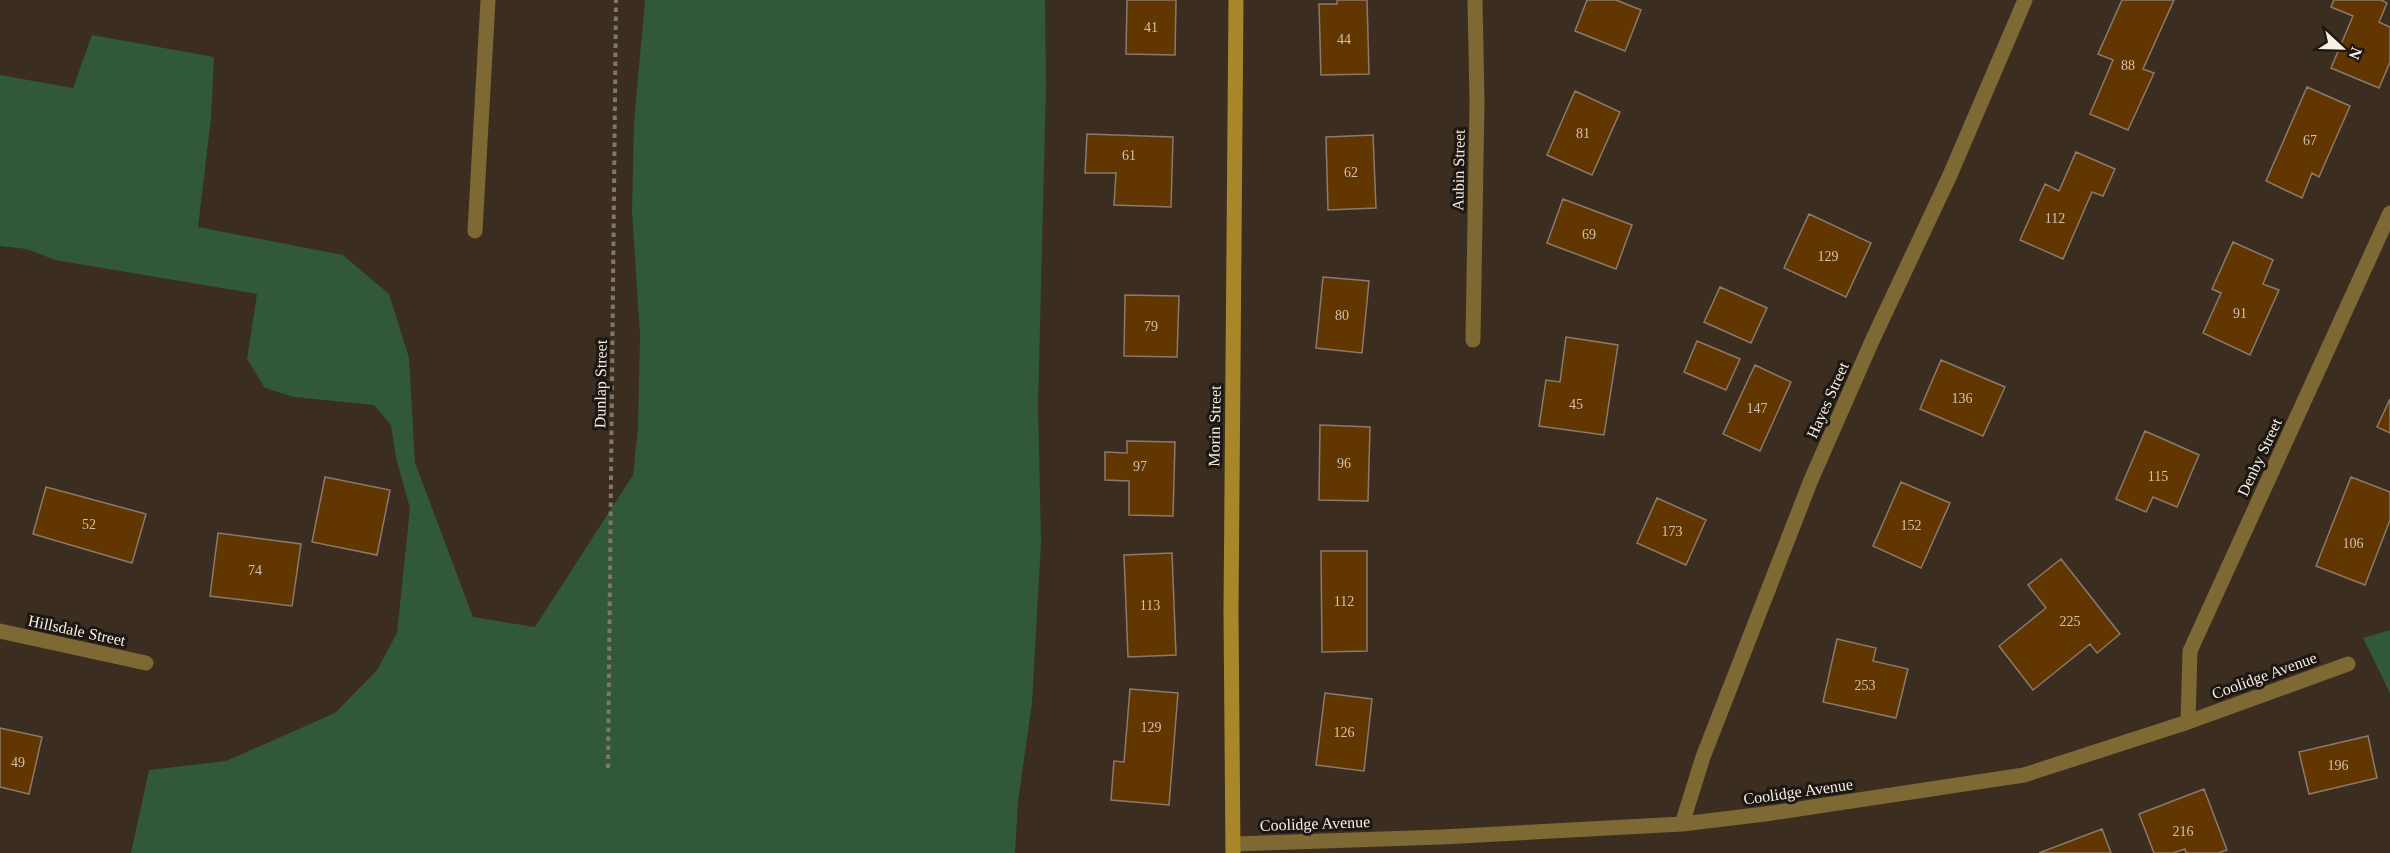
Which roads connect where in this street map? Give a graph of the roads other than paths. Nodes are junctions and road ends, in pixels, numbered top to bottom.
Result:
1 (488, 0) edge
2 (1236, 0) edge
3 (1475, 0) edge
4 (2025, 0) edge
5 (2390, 213) edge
6 (475, 231) dead end
7 (1473, 340) dead end
8 (0, 632) edge
9 (146, 663) dead end
10 (2348, 664) dead end
11 (2188, 722) junction
12 (1682, 824) junction
13 (1233, 849) edge

1 - 6 street
2 - 13 street, Morin Street
3 - 7 street, Aubin Street
4 - 12 street, Hayes Street
5 - 11 street, Denby Street
8 - 9 street, Hillsdale Street
10 - 11 street, Coolidge Avenue
11 - 12 street, Coolidge Avenue
12 - 13 street, Coolidge Avenue

